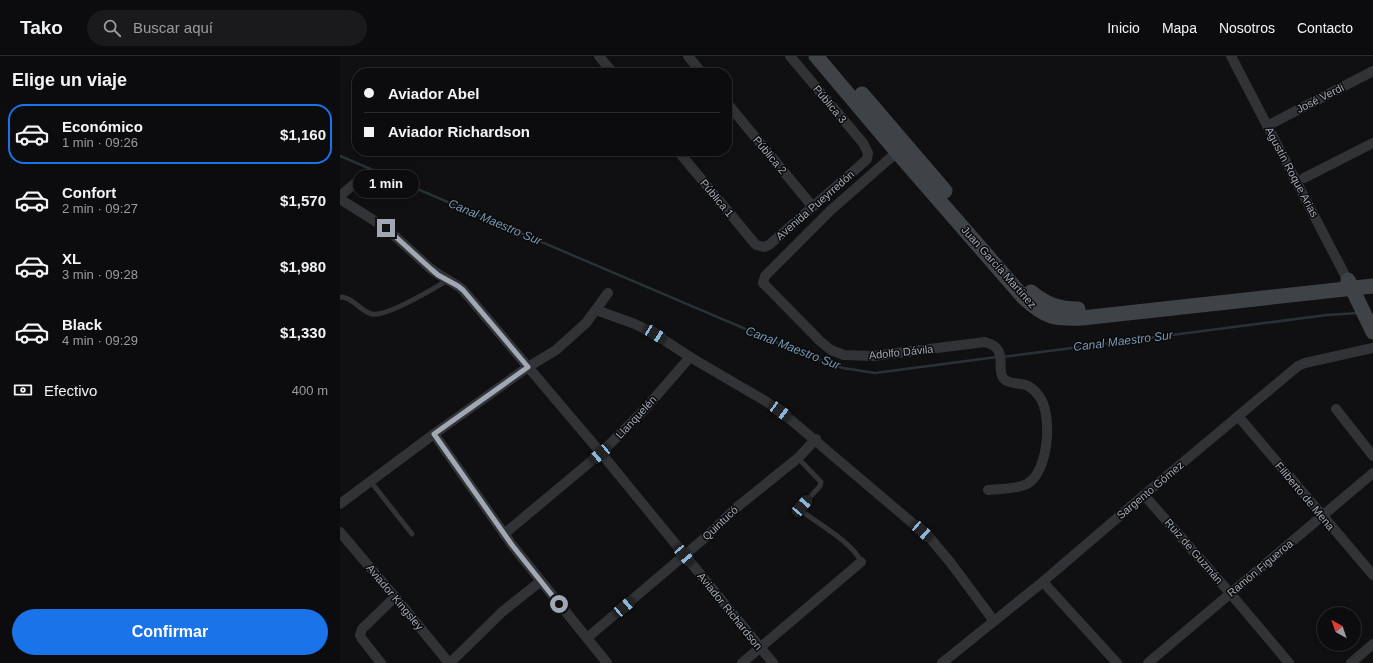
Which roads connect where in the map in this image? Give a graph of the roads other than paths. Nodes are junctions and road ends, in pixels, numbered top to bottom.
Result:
1 (599, 56) edge
2 (688, 56) edge
3 (790, 56) edge
4 (816, 56) edge
5 (829, 56) edge
6 (1231, 56) edge
7 (609, 68) edge
8 (698, 68) edge
9 (1373, 71) edge
10 (732, 109) edge
11 (1267, 126) junction
12 (1373, 143) edge
13 (897, 152) junction
14 (868, 153) joint
15 (682, 156) edge
16 (1304, 178) dead end
17 (360, 179) dead end
18 (340, 196) edge
19 (340, 199) edge
20 (814, 207) junction
21 (756, 244) joint
22 (1373, 276) edge
23 (448, 280) junction
24 (1350, 284) junction
25 (1373, 286) edge
26 (608, 293) dead end
27 (340, 297) edge
28 (596, 310) junction
29 (1373, 331) edge
30 (1373, 348) edge
31 (690, 357) junction
32 (528, 367) junction
33 (1336, 409) dead end
34 (1238, 416) junction
35 (434, 434) junction
36 (816, 439) junction
37 (600, 454) junction
38 (1373, 456) edge
39 (798, 458) junction
40 (1373, 473) edge
41 (370, 482) junction
42 (988, 490) dead end
43 (1144, 495) junction
44 (341, 502) edge
45 (1322, 516) junction
46 (340, 532) edge
47 (412, 534) dead end
48 (504, 534) junction
49 (684, 555) junction
50 (862, 562) joint
51 (1369, 564) edge
52 (1373, 575) edge
53 (541, 581) junction
54 (1043, 582) junction
55 (1230, 593) junction
56 (395, 597) junction
57 (994, 621) junction
58 (587, 638) junction
59 (1373, 644) edge
60 (760, 647) junction
61 (381, 663) edge
62 (450, 663) edge
63 (607, 663) edge
64 (742, 663) edge
65 (773, 663) edge
66 (942, 663) edge
67 (1117, 663) edge
68 (1148, 663) edge
69 (1289, 663) edge
70 (1351, 663) edge

1 - 7 street
2 - 8 street
3 - 14 street, Pública 3
4 - 13 main road, Juan García Martínez
5 - 24 main road, Juan García Martínez
6 - 11 street, Agustín Roque Arias
9 - 11 street, José Verdi
10 - 20 street, Pública 2
11 - 24 street, Agustín Roque Arias
12 - 16 street
13 - 24 main road, Juan García Martínez
13 - 42 street, Adolfo Dávila
14 - 20 street, Avenida Pueyrredón
15 - 21 street, Pública 1
17 - 18 street
19 - 23 street, Aviador Richardson
20 - 21 street, Avenida Pueyrredón
22 - 24 main road
23 - 27 lane
23 - 32 street, Aviador Richardson
24 - 25 main road
24 - 29 main road
26 - 28 street
28 - 31 street
28 - 32 street
30 - 34 street, Sargento Gómez
31 - 36 street
31 - 37 street, Llanquelén
32 - 35 street
32 - 37 street, Aviador Richardson
33 - 38 street
34 - 43 street, Sargento Gómez
34 - 45 street, Filiberto de Mena
35 - 41 street
35 - 48 street
36 - 39 street, Quintucó
36 - 57 street
37 - 48 street, Llanquelén
37 - 49 street, Aviador Richardson
39 - 49 street, Quintucó
39 - 50 lane
40 - 45 street, Ramón Figueroa
41 - 44 street
41 - 47 lane
43 - 54 street, Sargento Gómez
43 - 55 street, Ruiz de Guzmán
45 - 51 street, Filiberto de Mena
45 - 55 street, Ramón Figueroa
46 - 56 street, Aviador Kingsley
48 - 53 street
49 - 58 street, Quintucó
49 - 60 street, Aviador Richardson
50 - 60 street
51 - 52 street, Filiberto de Mena
53 - 58 street
53 - 62 street
54 - 57 street, Sargento Gómez
54 - 67 street
55 - 68 street, Ramón Figueroa
55 - 69 street, Ruiz de Guzmán
56 - 61 street
56 - 62 street, Aviador Kingsley
57 - 66 street, Sargento Gómez
58 - 63 street
59 - 70 street
60 - 64 street
60 - 65 street, Aviador Richardson

